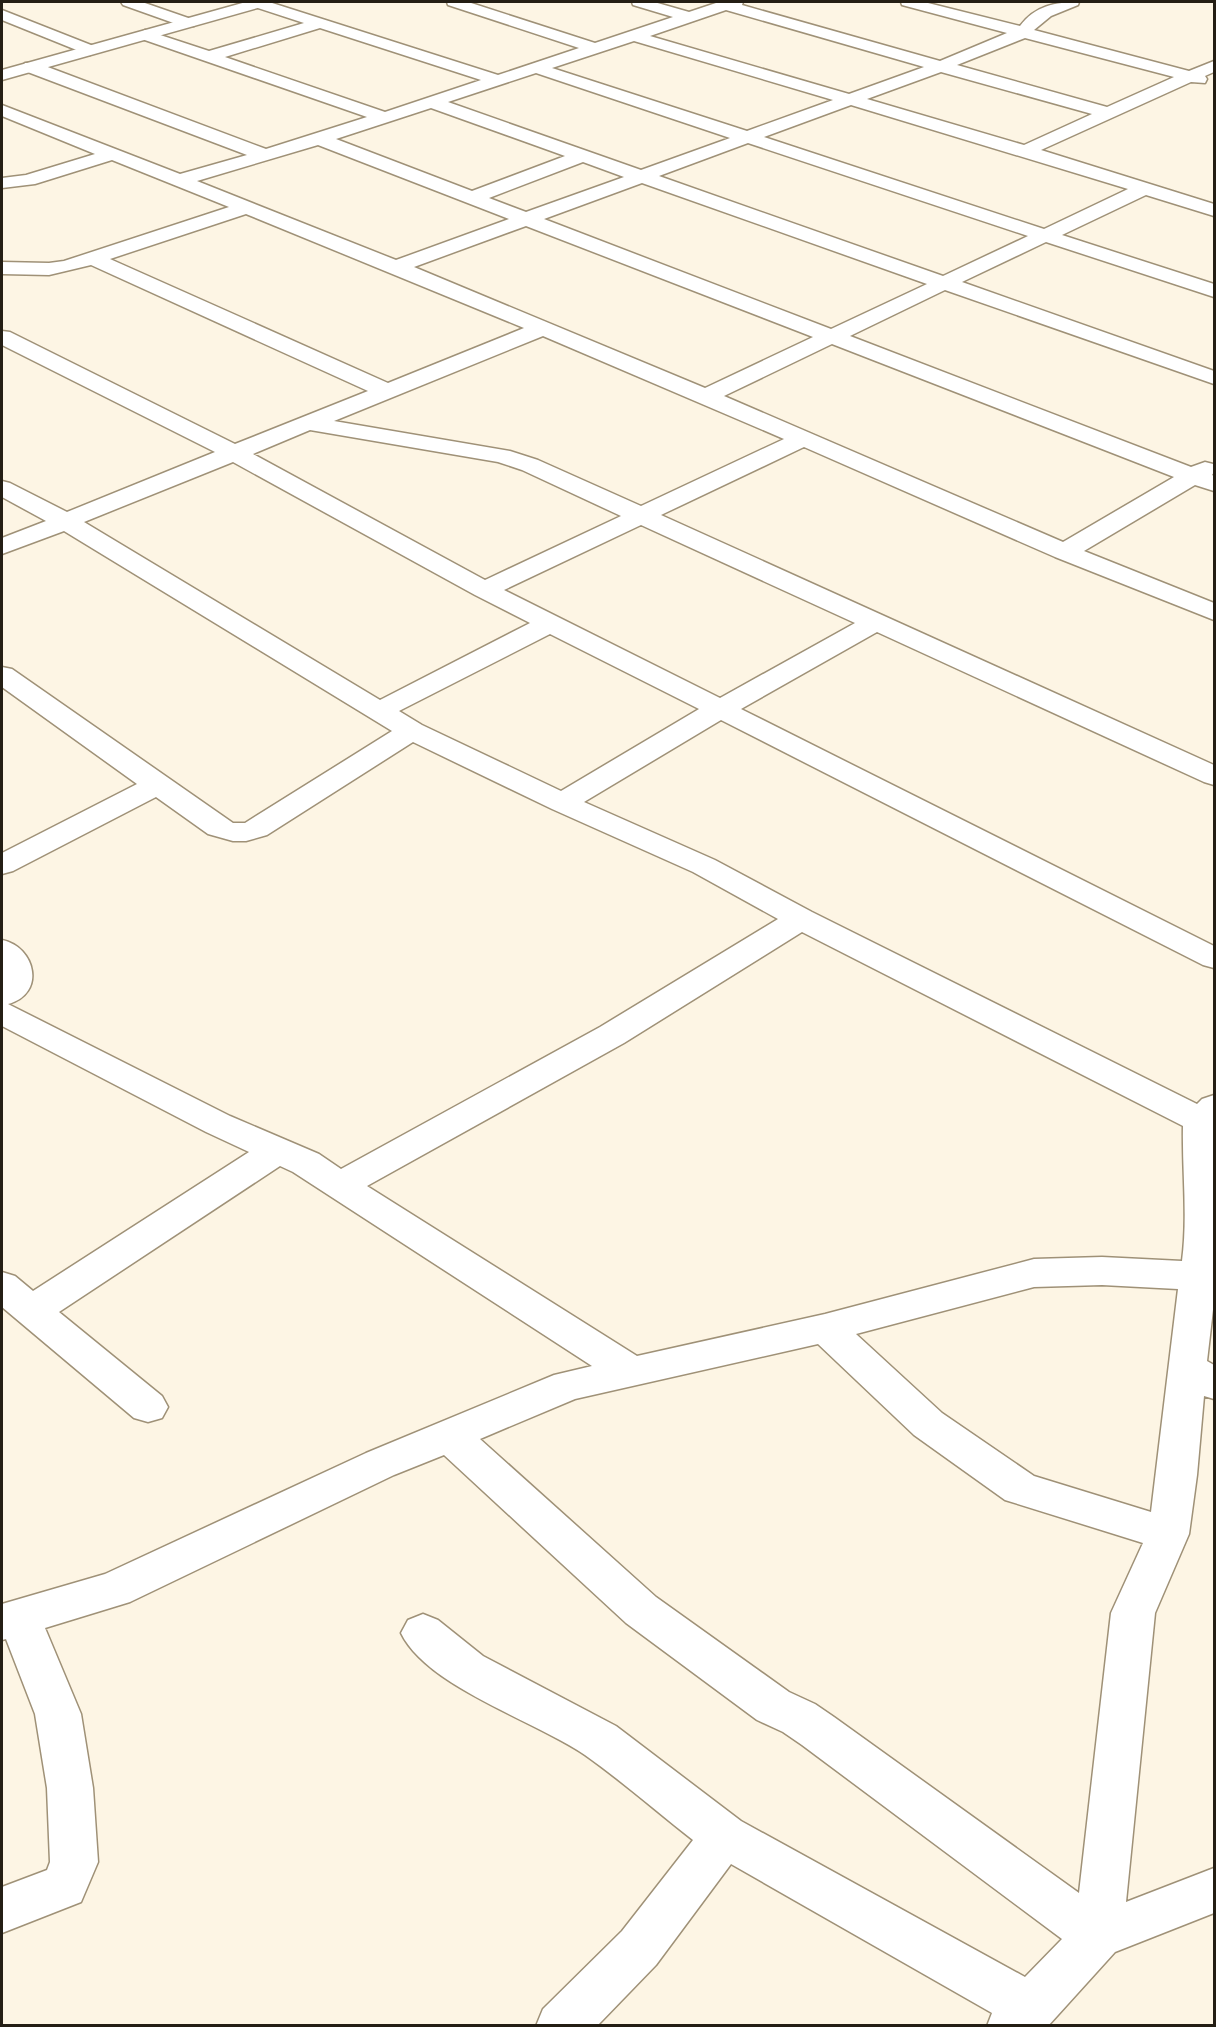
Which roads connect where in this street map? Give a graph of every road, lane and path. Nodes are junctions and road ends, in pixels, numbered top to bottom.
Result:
1 (129, 2) edge
2 (260, 2) edge
3 (454, 2) edge
4 (639, 2) edge
5 (908, 2) edge
6 (1072, 2) edge
7 (730, 3) edge
8 (3, 17) edge
9 (689, 17) junction
10 (188, 23) junction
11 (321, 24) junction
12 (1024, 32) junction
13 (145, 35) junction
14 (634, 36) junction
15 (595, 48) junction
16 (90, 50) junction
17 (208, 57) junction
18 (941, 66) junction
19 (1215, 66) edge
20 (31, 67) junction
21 (536, 68) junction
22 (2, 75) edge
23 (1190, 76) junction
24 (497, 80) junction
25 (1215, 83) edge
26 (847, 100) junction
27 (430, 102) junction
28 (2, 110) edge
29 (1107, 113) junction
30 (383, 117) junction
31 (747, 137) junction
32 (319, 139) junction
33 (1024, 151) junction
34 (113, 154) junction
35 (265, 155) junction
36 (584, 155) junction
37 (642, 176) junction
38 (181, 180) junction
39 (2, 183) edge
40 (1143, 189) junction
41 (472, 198) junction
42 (248, 207) junction
43 (1215, 210) edge
44 (528, 219) junction
45 (1042, 236) junction
46 (92, 258) junction
47 (396, 267) junction
48 (5, 270) edge
49 (945, 282) junction
50 (1215, 291) edge
51 (543, 328) junction
52 (833, 335) junction
53 (2, 337) edge
54 (1215, 378) edge
55 (387, 391) junction
56 (706, 396) junction
57 (308, 423) junction
58 (804, 438) junction
59 (235, 453) junction
60 (1215, 463) edge
61 (1204, 480) edge
62 (2, 488) edge
63 (639, 515) junction
64 (65, 521) junction
65 (2, 547) edge
66 (1064, 552) junction
67 (484, 590) junction
68 (1215, 612) edge
69 (551, 623) junction
70 (874, 623) junction
71 (2, 675) edge
72 (720, 709) junction
73 (379, 711) junction
74 (412, 731) junction
75 (1215, 776) edge
76 (159, 784) junction
77 (562, 803) junction
78 (2, 865) edge
79 (801, 919) junction
80 (2, 950) edge
81 (1215, 958) edge
82 (2, 995) edge
83 (2, 1013) edge
84 (1208, 1113) edge
85 (278, 1150) junction
86 (339, 1185) junction
87 (1199, 1276) junction
88 (2, 1286) edge
89 (31, 1311) junction
90 (825, 1328) junction
91 (632, 1372) junction
92 (1201, 1376) edge
93 (148, 1407) dead end
94 (450, 1436) junction
95 (1168, 1534) junction
96 (10, 1619) edge
97 (423, 1633) dead end
98 (724, 1836) junction
99 (1215, 1891) edge
100 (2, 1910) edge
101 (1098, 1936) junction
102 (1022, 2017) edge
103 (561, 2025) edge

1 - 10 street
2 - 10 street
2 - 11 street
3 - 15 street
4 - 9 street
5 - 12 street
6 - 12 street
7 - 9 street
7 - 18 street
8 - 16 street
9 - 14 street
10 - 13 street
11 - 17 street
11 - 24 street
12 - 18 street
12 - 23 street
13 - 16 street
13 - 17 street
14 - 15 street
14 - 26 street
15 - 21 street
16 - 20 street
17 - 30 street
18 - 26 street
18 - 29 street
19 - 23 street
20 - 22 street
20 - 35 street
21 - 24 street
21 - 31 street
23 - 25 street
23 - 29 street
24 - 27 street
26 - 31 street
26 - 33 street
27 - 30 street
27 - 36 street
28 - 34 street
29 - 33 street
30 - 32 street
31 - 37 street
31 - 45 street
32 - 35 street
32 - 41 street
33 - 40 street
34 - 38 street
34 - 39 street
35 - 38 street
36 - 37 street
36 - 41 street
37 - 44 street
37 - 49 street
38 - 42 street
40 - 43 street
40 - 45 street
41 - 44 street
42 - 46 street
42 - 47 street
44 - 47 street
44 - 52 street
45 - 49 street
45 - 50 street
46 - 48 street
46 - 55 street
47 - 51 street
49 - 52 street
49 - 54 street
51 - 55 street
51 - 56 street
52 - 56 street
52 - 61 street
53 - 59 street
55 - 57 street
56 - 58 street
57 - 59 street
57 - 63 street
58 - 63 street
58 - 66 street
59 - 64 street
59 - 67 street
60 - 61 street
61 - 66 street
62 - 64 street
63 - 67 street
63 - 70 street
64 - 65 street
64 - 73 street
66 - 68 street
67 - 69 street
69 - 72 street
69 - 73 street
70 - 72 street
70 - 75 street
71 - 76 street
72 - 77 street
72 - 81 street
73 - 74 street
74 - 76 street
74 - 77 street
76 - 78 street
77 - 79 street
79 - 84 street
79 - 86 street
80 - 82 street
83 - 85 street
84 - 87 street
85 - 86 street
85 - 89 street
86 - 91 street
87 - 90 street
87 - 92 street
88 - 89 street
89 - 93 street
90 - 91 street
90 - 95 street
91 - 94 street
92 - 95 street
94 - 96 street
94 - 101 street
95 - 101 street
96 - 100 street
97 - 98 street
98 - 102 street
98 - 103 street
99 - 101 street
101 - 102 street

